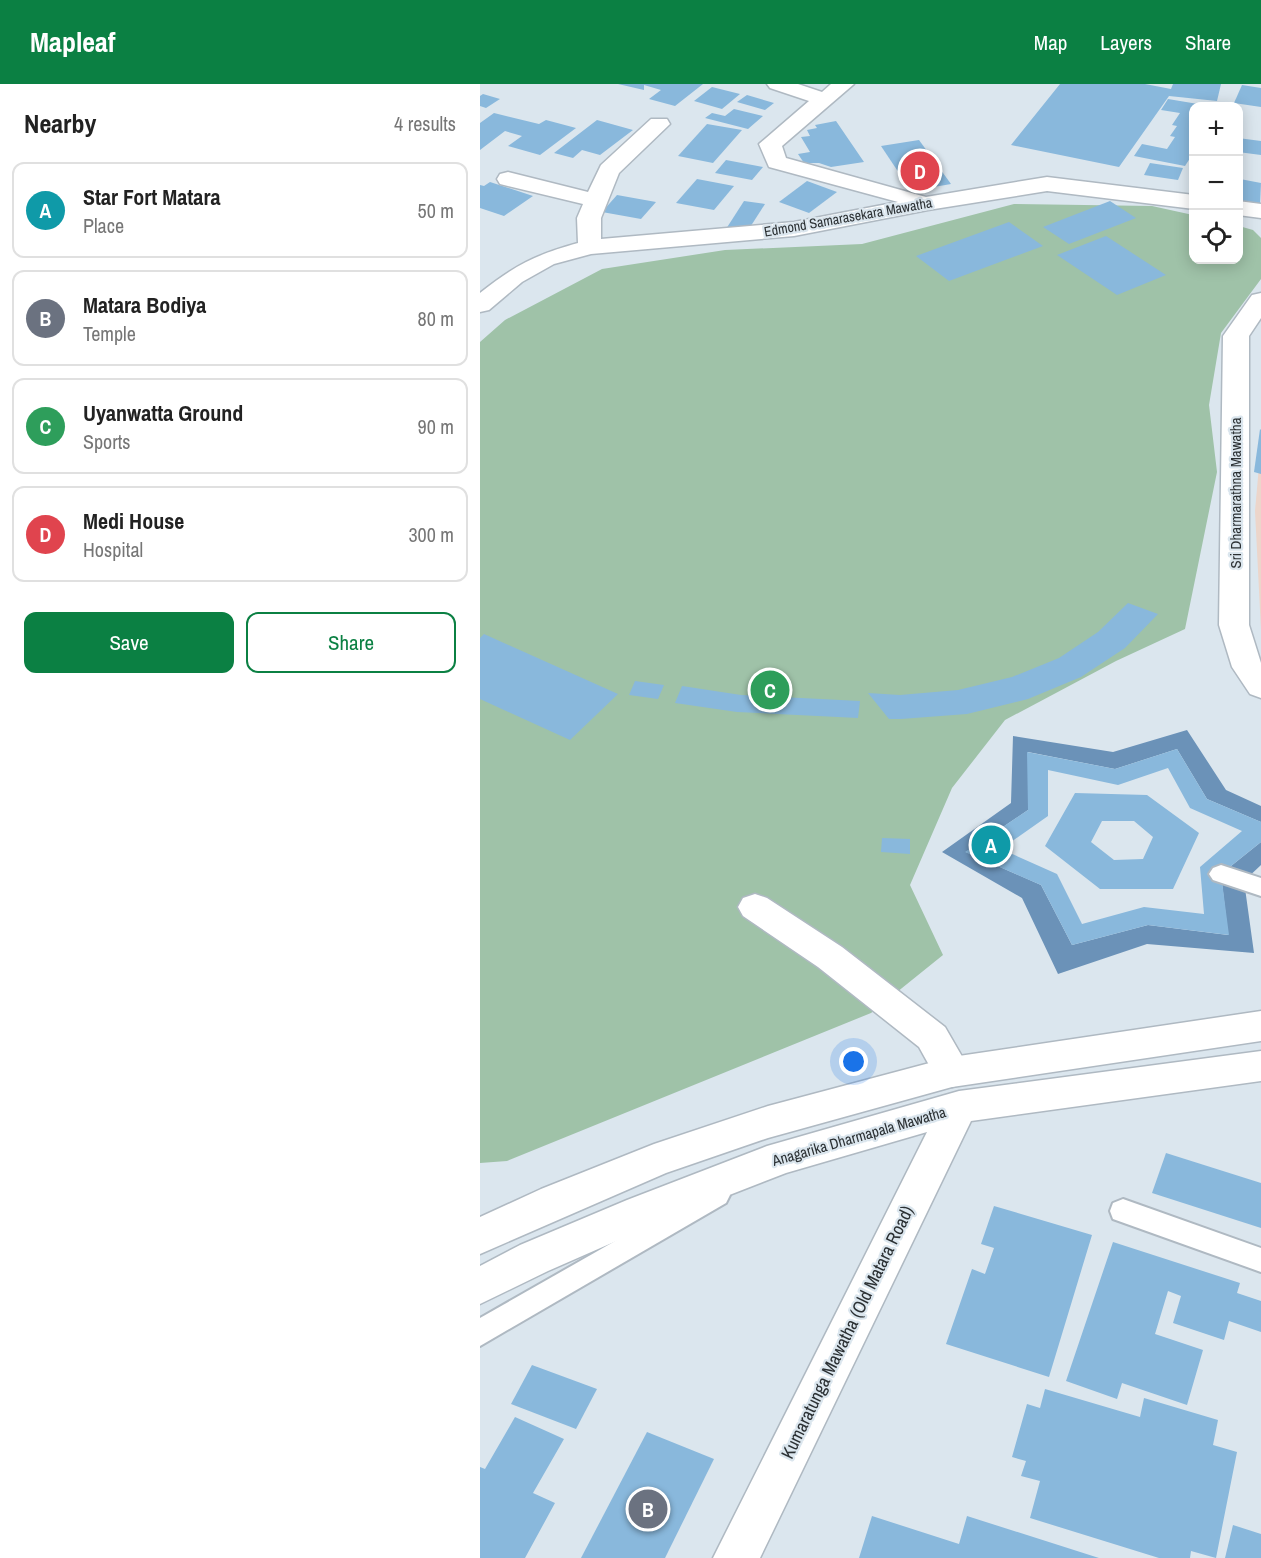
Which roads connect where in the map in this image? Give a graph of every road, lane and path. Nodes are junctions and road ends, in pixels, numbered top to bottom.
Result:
1 (777, 84) edge
2 (844, 84) edge
3 (823, 99) junction
4 (660, 123) dead end
5 (508, 179) dead end
6 (597, 201) junction
7 (1189, 201) edge
8 (928, 203) junction
9 (1243, 209) edge
10 (1261, 211) edge
11 (590, 247) junction
12 (1261, 300) edge
13 (480, 305) edge
14 (1261, 687) edge
15 (1221, 874) dead end
16 (1253, 884) edge
17 (755, 907) dead end
18 (1261, 1026) edge
19 (1261, 1066) edge
20 (956, 1089) junction
21 (781, 1158) junction
22 (1123, 1211) dead end
23 (480, 1236) edge
24 (1261, 1260) edge
25 (480, 1286) edge
26 (480, 1333) edge
27 (744, 1556) edge

1 - 3 main road
2 - 3 main road
3 - 8 main road
4 - 6 main road
5 - 6 main road
6 - 11 main road
7 - 8 main road, Edmond Samarasekara Mawatha
8 - 11 main road, Edmond Samarasekara Mawatha
9 - 10 main road
11 - 13 main road, Edmond Samarasekara Mawatha
12 - 14 main road, Sri Dharmarathna Mawatha
15 - 16 lane
17 - 20 main road
18 - 20 main road, Anagarika Dharmapala Mawatha
19 - 20 main road, Anagarika Dharmapala Mawatha
20 - 21 main road, Anagarika Dharmapala Mawatha
20 - 23 main road, Anagarika Dharmapala Mawatha
20 - 27 main road, Kumaratunga Mawatha (Old Matara Road)
21 - 25 main road, Anagarika Dharmapala Mawatha
21 - 26 lane
22 - 24 lane

